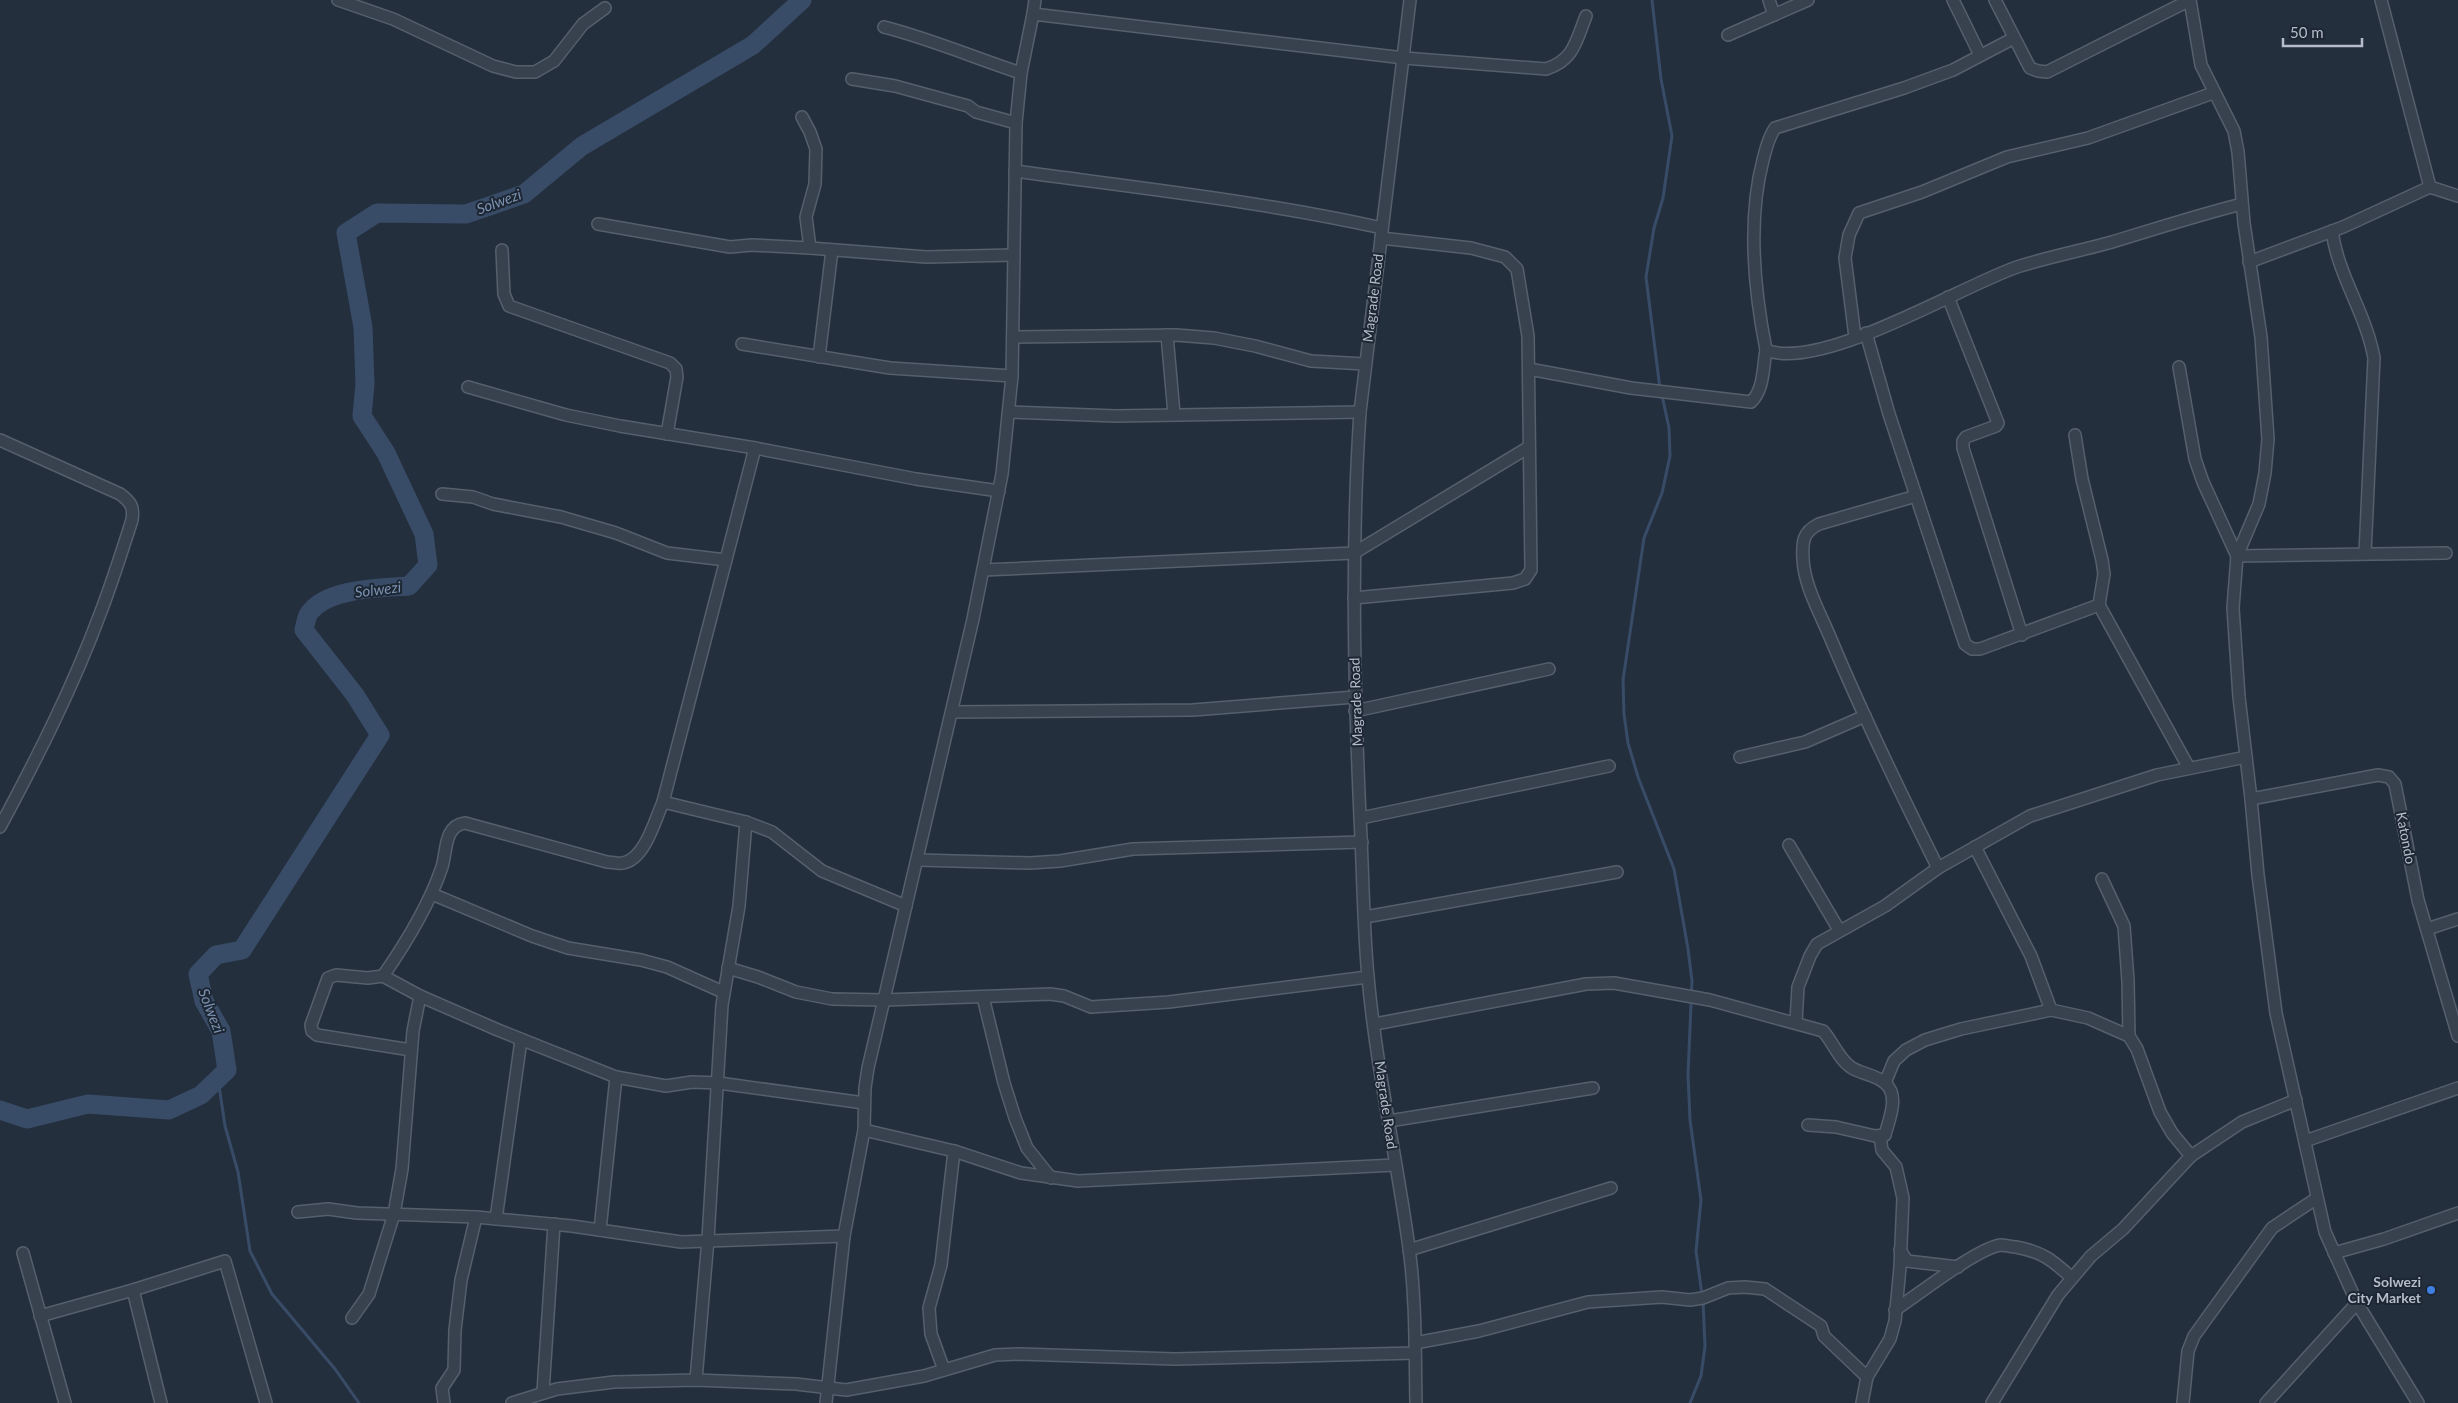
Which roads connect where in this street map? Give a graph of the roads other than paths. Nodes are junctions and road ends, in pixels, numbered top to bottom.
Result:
1 (338, 0) edge
2 (1035, 0) edge
3 (1410, 0) edge
4 (1768, 0) edge
5 (1808, 0) edge
6 (1953, 0) edge
7 (1995, 0) edge
8 (2381, 0) edge
9 (606, 8) dead end
10 (1033, 14) junction
11 (1774, 15) junction
12 (1586, 16) dead end
13 (884, 27) dead end
14 (1728, 35) dead end
15 (2014, 38) junction
16 (1980, 55) junction
17 (1404, 58) junction
18 (1021, 73) junction
19 (852, 79) dead end
20 (2213, 93) junction
21 (802, 117) dead end
22 (1016, 123) junction
23 (1015, 171) junction
24 (2430, 187) junction
25 (2458, 196) edge
26 (2242, 204) junction
27 (598, 224) dead end
28 (2332, 231) junction
29 (1381, 233) junction
30 (810, 248) junction
31 (502, 250) dead end
32 (832, 250) junction
33 (1014, 255) junction
34 (2249, 262) junction
35 (1948, 297) junction
36 (1168, 335) junction
37 (1861, 335) junction
38 (1014, 337) junction
39 (742, 344) dead end
40 (1766, 350) junction
41 (819, 356) junction
42 (1365, 364) junction
43 (2179, 367) dead end
44 (1529, 369) junction
45 (1012, 376) junction
46 (468, 387) dead end
47 (1009, 412) junction
48 (1360, 412) junction
49 (1174, 414) junction
50 (667, 434) junction
51 (2075, 435) dead end
52 (0, 440) edge
53 (1529, 447) junction
54 (755, 448) junction
55 (998, 491) junction
56 (442, 494) dead end
57 (1916, 496) junction
58 (1354, 553) junction
59 (2446, 553) dead end
60 (2365, 554) junction
61 (2237, 556) junction
62 (726, 560) junction
63 (983, 570) junction
64 (1354, 598) junction
65 (2099, 605) junction
66 (2022, 635) junction
67 (1549, 669) dead end
68 (1355, 697) junction
69 (1355, 711) junction
70 (952, 712) junction
71 (1864, 716) junction
72 (2246, 757) junction
73 (1740, 758) dead end
74 (1609, 766) dead end
75 (2189, 768) junction
76 (2251, 799) junction
77 (663, 802) junction
78 (1360, 818) junction
79 (746, 822) junction
80 (0, 827) edge
81 (1362, 842) junction
82 (1789, 845) dead end
83 (1976, 847) junction
84 (918, 860) junction
85 (1938, 868) junction
86 (1617, 872) dead end
87 (2102, 879) dead end
88 (432, 894) junction
89 (906, 906) junction
90 (1365, 918) junction
91 (2458, 919) edge
92 (2427, 929) junction
93 (1839, 930) junction
94 (728, 968) junction
95 (383, 976) junction
96 (1368, 978) junction
97 (723, 992) junction
98 (420, 996) junction
99 (983, 997) junction
100 (884, 1000) junction
101 (2051, 1010) junction
102 (1796, 1022) junction
103 (1375, 1024) junction
104 (2129, 1036) junction
105 (2458, 1036) edge
106 (521, 1040) junction
107 (411, 1050) junction
108 (616, 1077) junction
109 (719, 1083) junction
110 (1885, 1083) junction
111 (1593, 1088) dead end
112 (2458, 1088) edge
113 (2296, 1100) junction
114 (864, 1103) junction
115 (1389, 1121) junction
116 (1808, 1125) dead end
117 (864, 1130) junction
118 (1880, 1136) junction
119 (2306, 1141) junction
120 (954, 1151) junction
121 (2191, 1156) junction
122 (1395, 1165) junction
123 (1052, 1178) junction
124 (1612, 1188) dead end
125 (2317, 1198) junction
126 (298, 1212) dead end
127 (2458, 1213) edge
128 (394, 1214) junction
129 (476, 1217) junction
130 (496, 1219) junction
131 (554, 1224) junction
132 (600, 1230) junction
133 (844, 1236) junction
134 (708, 1239) junction
135 (1410, 1250) junction
136 (1900, 1250) junction
137 (22, 1253) dead end
138 (2334, 1253) junction
139 (1958, 1267) junction
140 (2072, 1278) junction
141 (133, 1290) junction
142 (2357, 1303) junction
143 (1895, 1310) junction
144 (40, 1316) junction
145 (352, 1318) dead end
146 (1415, 1348) junction
147 (944, 1370) junction
148 (1867, 1377) junction
149 (696, 1380) junction
150 (827, 1388) junction
151 (543, 1392) junction
152 (525, 1401) edge
153 (65, 1403) edge
154 (161, 1403) edge
155 (266, 1403) edge
156 (444, 1403) edge
157 (512, 1403) edge
158 (826, 1403) edge
159 (1416, 1403) edge
160 (1862, 1403) edge
161 (1992, 1403) edge
162 (2183, 1403) edge
163 (2266, 1403) edge
164 (2418, 1403) edge

1 - 9 street
2 - 10 street
3 - 17 street, Magrade Road
4 - 11 street
5 - 11 street
6 - 16 street
7 - 15 street
8 - 24 street
10 - 17 street
10 - 18 street
11 - 14 street
12 - 17 street
13 - 18 street
15 - 16 street
15 - 20 street
16 - 40 street
17 - 29 street, Magrade Road
18 - 22 street
19 - 22 street
20 - 26 street
20 - 37 street
21 - 30 street
22 - 23 street
23 - 29 street
23 - 33 street
24 - 25 street
24 - 28 street
26 - 34 street
26 - 35 street
27 - 30 street
28 - 34 street
28 - 60 street
29 - 42 street, Magrade Road
29 - 44 street
30 - 32 street
31 - 50 street
32 - 33 street
32 - 41 street
33 - 38 street
34 - 61 street
35 - 37 street
35 - 66 street
36 - 38 street
36 - 42 street
36 - 49 street
37 - 40 street
37 - 57 street
38 - 45 street
39 - 41 street
40 - 44 street
41 - 45 street
42 - 48 street, Magrade Road
43 - 61 street
44 - 53 street
45 - 47 street
46 - 50 street
47 - 49 street
47 - 55 street
48 - 49 street
48 - 58 street, Magrade Road
50 - 54 street
51 - 65 street
52 - 80 street
53 - 58 street
53 - 64 street
54 - 55 street
54 - 62 street
55 - 63 street
56 - 62 street
57 - 66 street
57 - 71 street
58 - 63 street
58 - 64 street, Magrade Road
59 - 60 street
60 - 61 street
61 - 72 street
62 - 77 street
63 - 70 street
64 - 68 street, Magrade Road
65 - 66 street
65 - 75 street
67 - 69 street
68 - 69 street, Magrade Road
68 - 70 street
69 - 78 street, Magrade Road
70 - 84 street
71 - 73 street
71 - 85 street
72 - 75 street
72 - 76 street
74 - 78 street
75 - 83 street
76 - 92 street, Katondo
76 - 113 street
77 - 79 street
77 - 88 street
78 - 81 street, Magrade Road
79 - 89 street
79 - 94 street
81 - 84 street
81 - 90 street, Magrade Road
82 - 93 street
83 - 85 street
83 - 101 street
84 - 89 street
85 - 93 street
86 - 90 street
87 - 104 street
88 - 95 street
88 - 97 street
89 - 100 street
90 - 96 street, Magrade Road
91 - 92 street
92 - 105 street, Katondo
93 - 102 street
94 - 97 street
94 - 100 street
95 - 98 street
95 - 107 street
96 - 99 street
96 - 103 street, Magrade Road
97 - 109 street
98 - 106 street
98 - 107 street
99 - 100 street
99 - 123 street
100 - 114 street
101 - 104 street
101 - 110 street
102 - 103 street
102 - 110 street
103 - 115 street, Magrade Road
104 - 121 street
106 - 108 street
106 - 130 street
107 - 128 street
108 - 109 street
108 - 132 street
109 - 114 street
109 - 134 street
110 - 118 street
111 - 115 street
112 - 119 street
113 - 119 street
113 - 121 street
114 - 117 street
115 - 122 street, Magrade Road
116 - 118 street
117 - 120 street
117 - 133 street
118 - 136 street
119 - 125 street
120 - 123 street
120 - 147 street
121 - 140 street
122 - 123 street
122 - 135 street, Magrade Road
124 - 135 street
125 - 138 street
125 - 162 street
126 - 128 street
127 - 138 street
128 - 129 street
128 - 145 street
129 - 130 street
129 - 156 street
130 - 131 street
131 - 132 street
131 - 151 street
132 - 134 street
133 - 134 street
133 - 150 street
134 - 149 street
135 - 146 street, Magrade Road
136 - 139 street
136 - 143 street
137 - 144 street
138 - 142 street
139 - 140 street
139 - 143 street
140 - 161 street
141 - 144 street
141 - 154 street
141 - 155 street
142 - 163 street
142 - 164 street
143 - 148 street
144 - 153 street
146 - 147 street
146 - 148 street
146 - 159 street, Magrade Road
147 - 150 street
148 - 160 street
149 - 150 street
149 - 151 street
150 - 158 street
151 - 152 street
152 - 157 street

